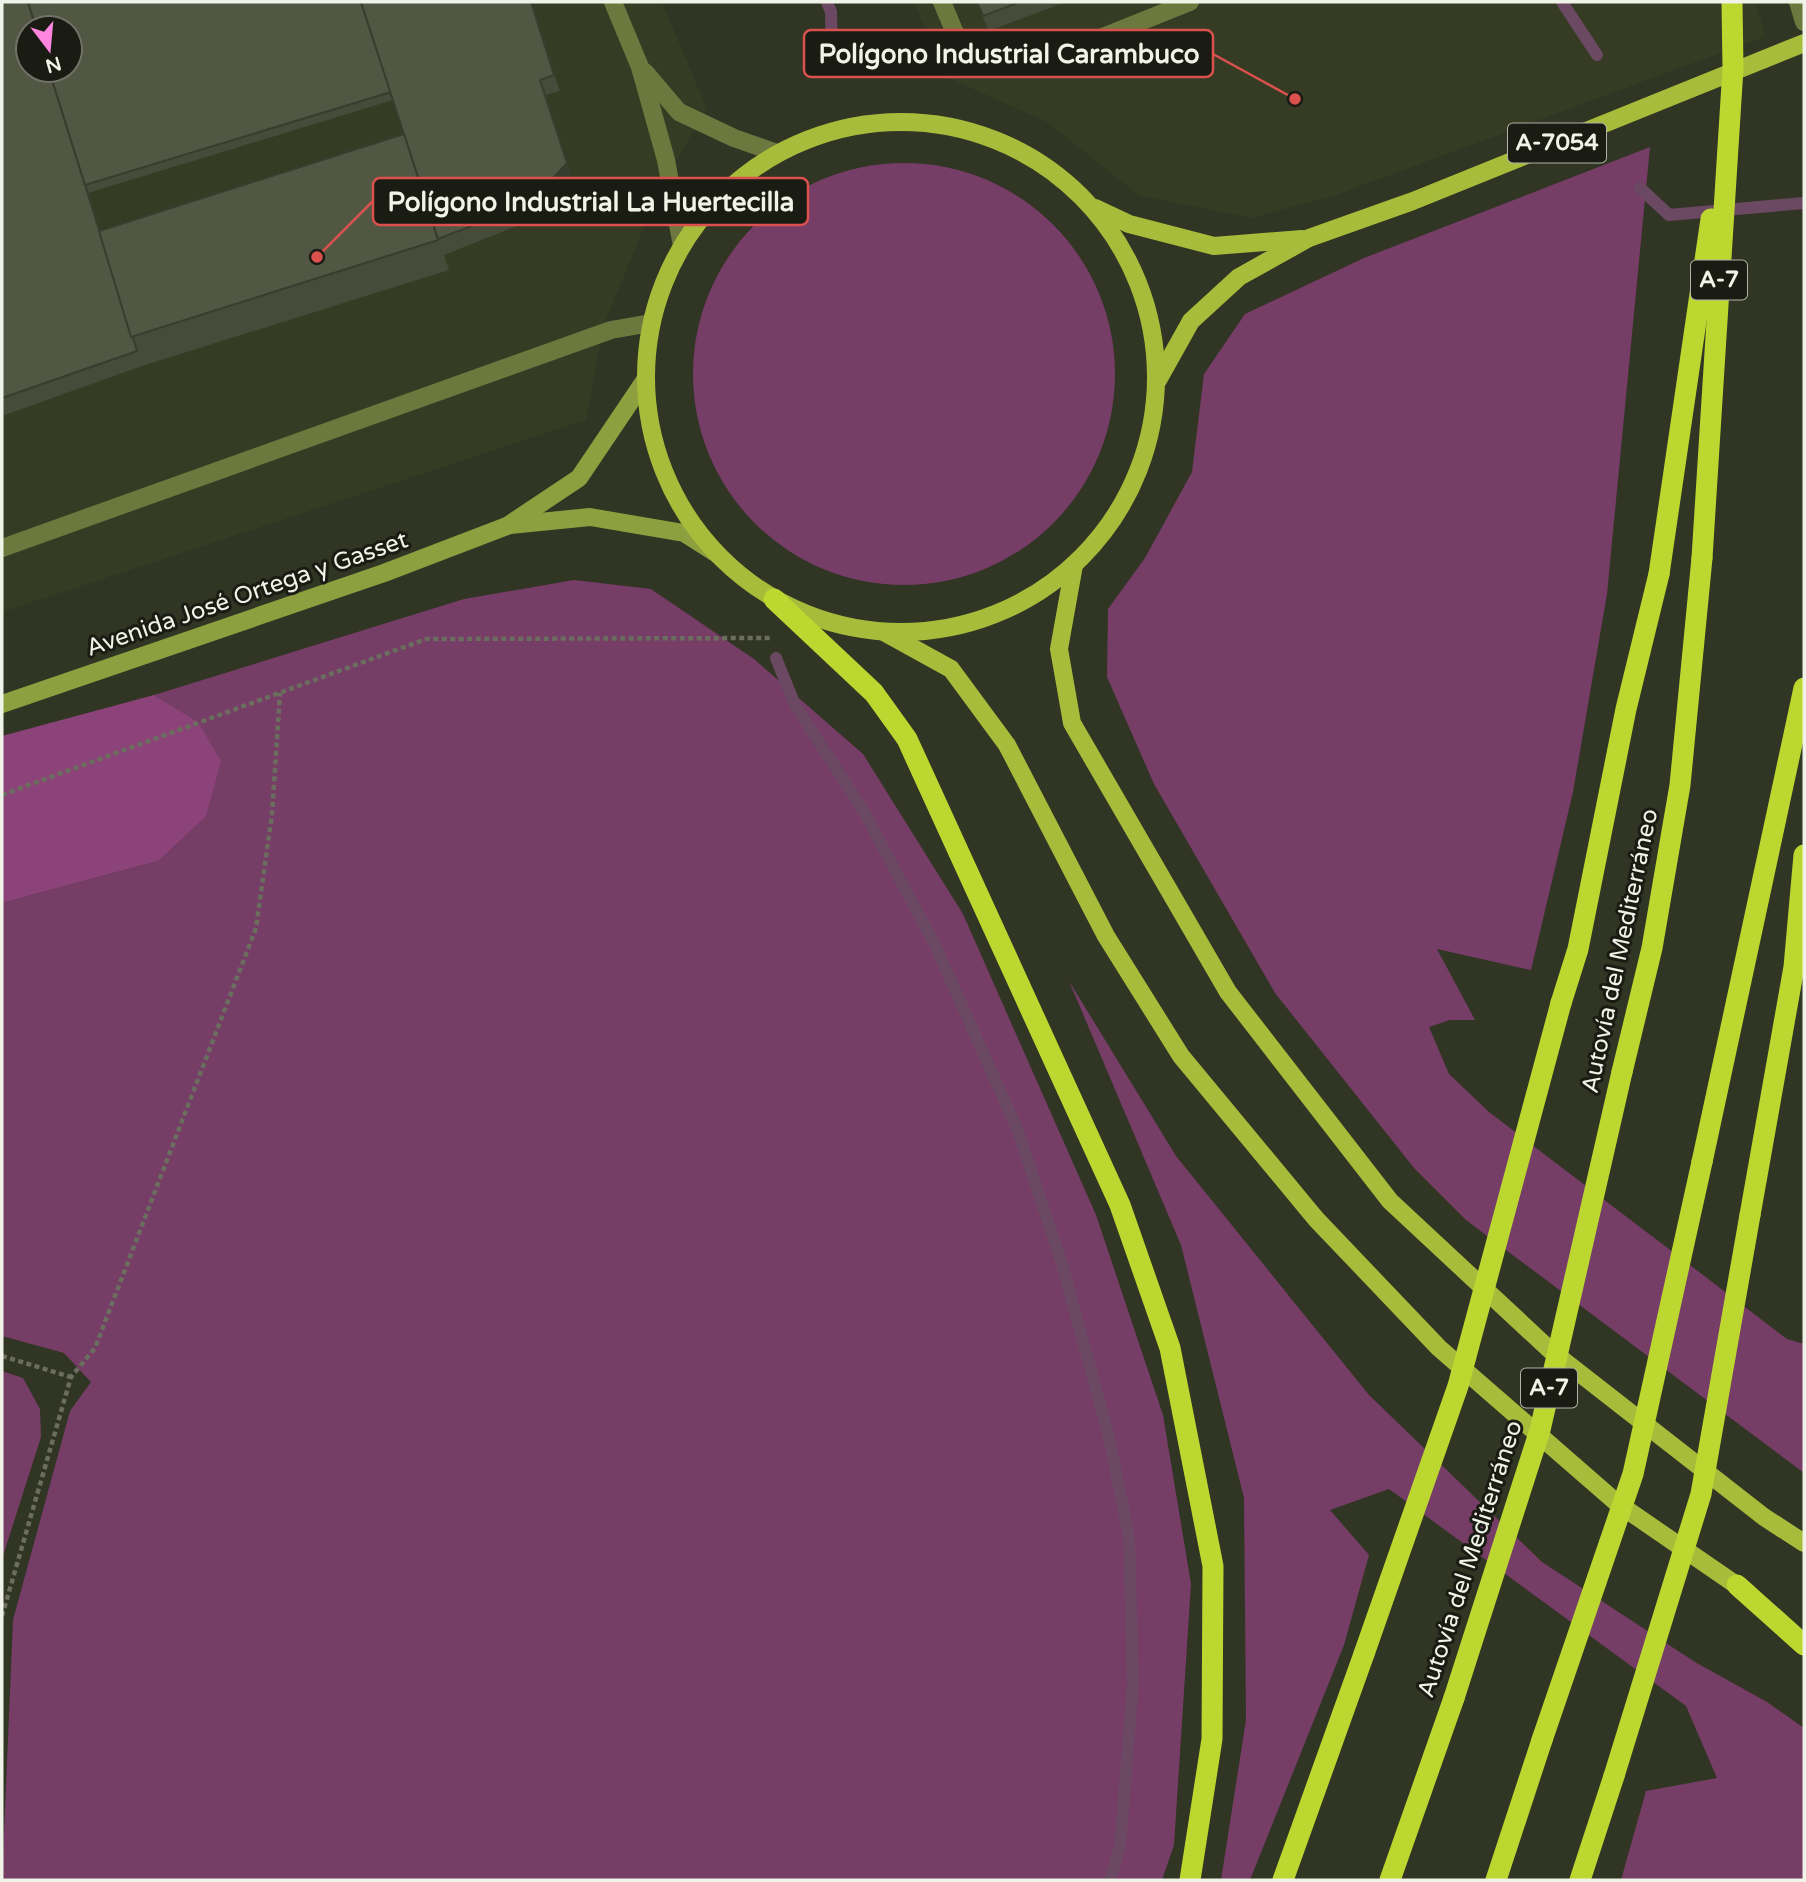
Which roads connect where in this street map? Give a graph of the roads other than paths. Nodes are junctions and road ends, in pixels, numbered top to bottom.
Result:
1 (613, 2) edge
2 (942, 2) edge
3 (1189, 2) edge
4 (1732, 2) edge
5 (1798, 2) edge
6 (1804, 22) edge
7 (1804, 43) edge
8 (640, 67) junction
9 (1733, 68) junction
10 (777, 153) junction
11 (1094, 208) junction
12 (1309, 239) junction
13 (681, 246) junction
14 (651, 323) junction
15 (645, 380) junction
16 (1158, 380) junction
17 (507, 526) junction
18 (2, 548) edge
19 (717, 554) junction
20 (1074, 565) junction
21 (774, 598) junction
22 (884, 632) junction
23 (1804, 688) edge
24 (1803, 695) edge
25 (2, 704) edge
26 (1804, 738) edge
27 (1804, 855) edge
28 (1804, 1544) edge
29 (1737, 1586) junction
30 (1804, 1631) edge
31 (1804, 1646) edge
32 (1190, 1880) edge
33 (1283, 1880) edge
34 (1390, 1880) edge
35 (1496, 1880) edge
36 (1580, 1880) edge

1 - 8 street
2 - 3 street
4 - 9 highway, Autovía del Mediterráneo / A-7, bridge
5 - 6 street
7 - 12 main road, A-7054
8 - 10 street
8 - 13 street
9 - 33 highway, bridge
9 - 34 highway, Autovía del Mediterráneo / A-7, bridge
10 - 11 main road
10 - 13 main road
11 - 12 main road, A-7054
11 - 16 main road
12 - 16 main road, A-7054
13 - 14 main road
14 - 15 main road
14 - 18 street
15 - 17 main road, Avenida José Ortega y Gasset
15 - 19 main road
16 - 20 main road
17 - 19 main road, Avenida José Ortega y Gasset
17 - 25 main road, Avenida José Ortega y Gasset
19 - 21 main road
20 - 22 main road
20 - 28 main road
21 - 22 main road
21 - 32 highway
22 - 29 main road
23 - 24 highway
24 - 26 highway
24 - 35 highway, bridge
27 - 36 highway, bridge
29 - 30 main road
29 - 31 highway

